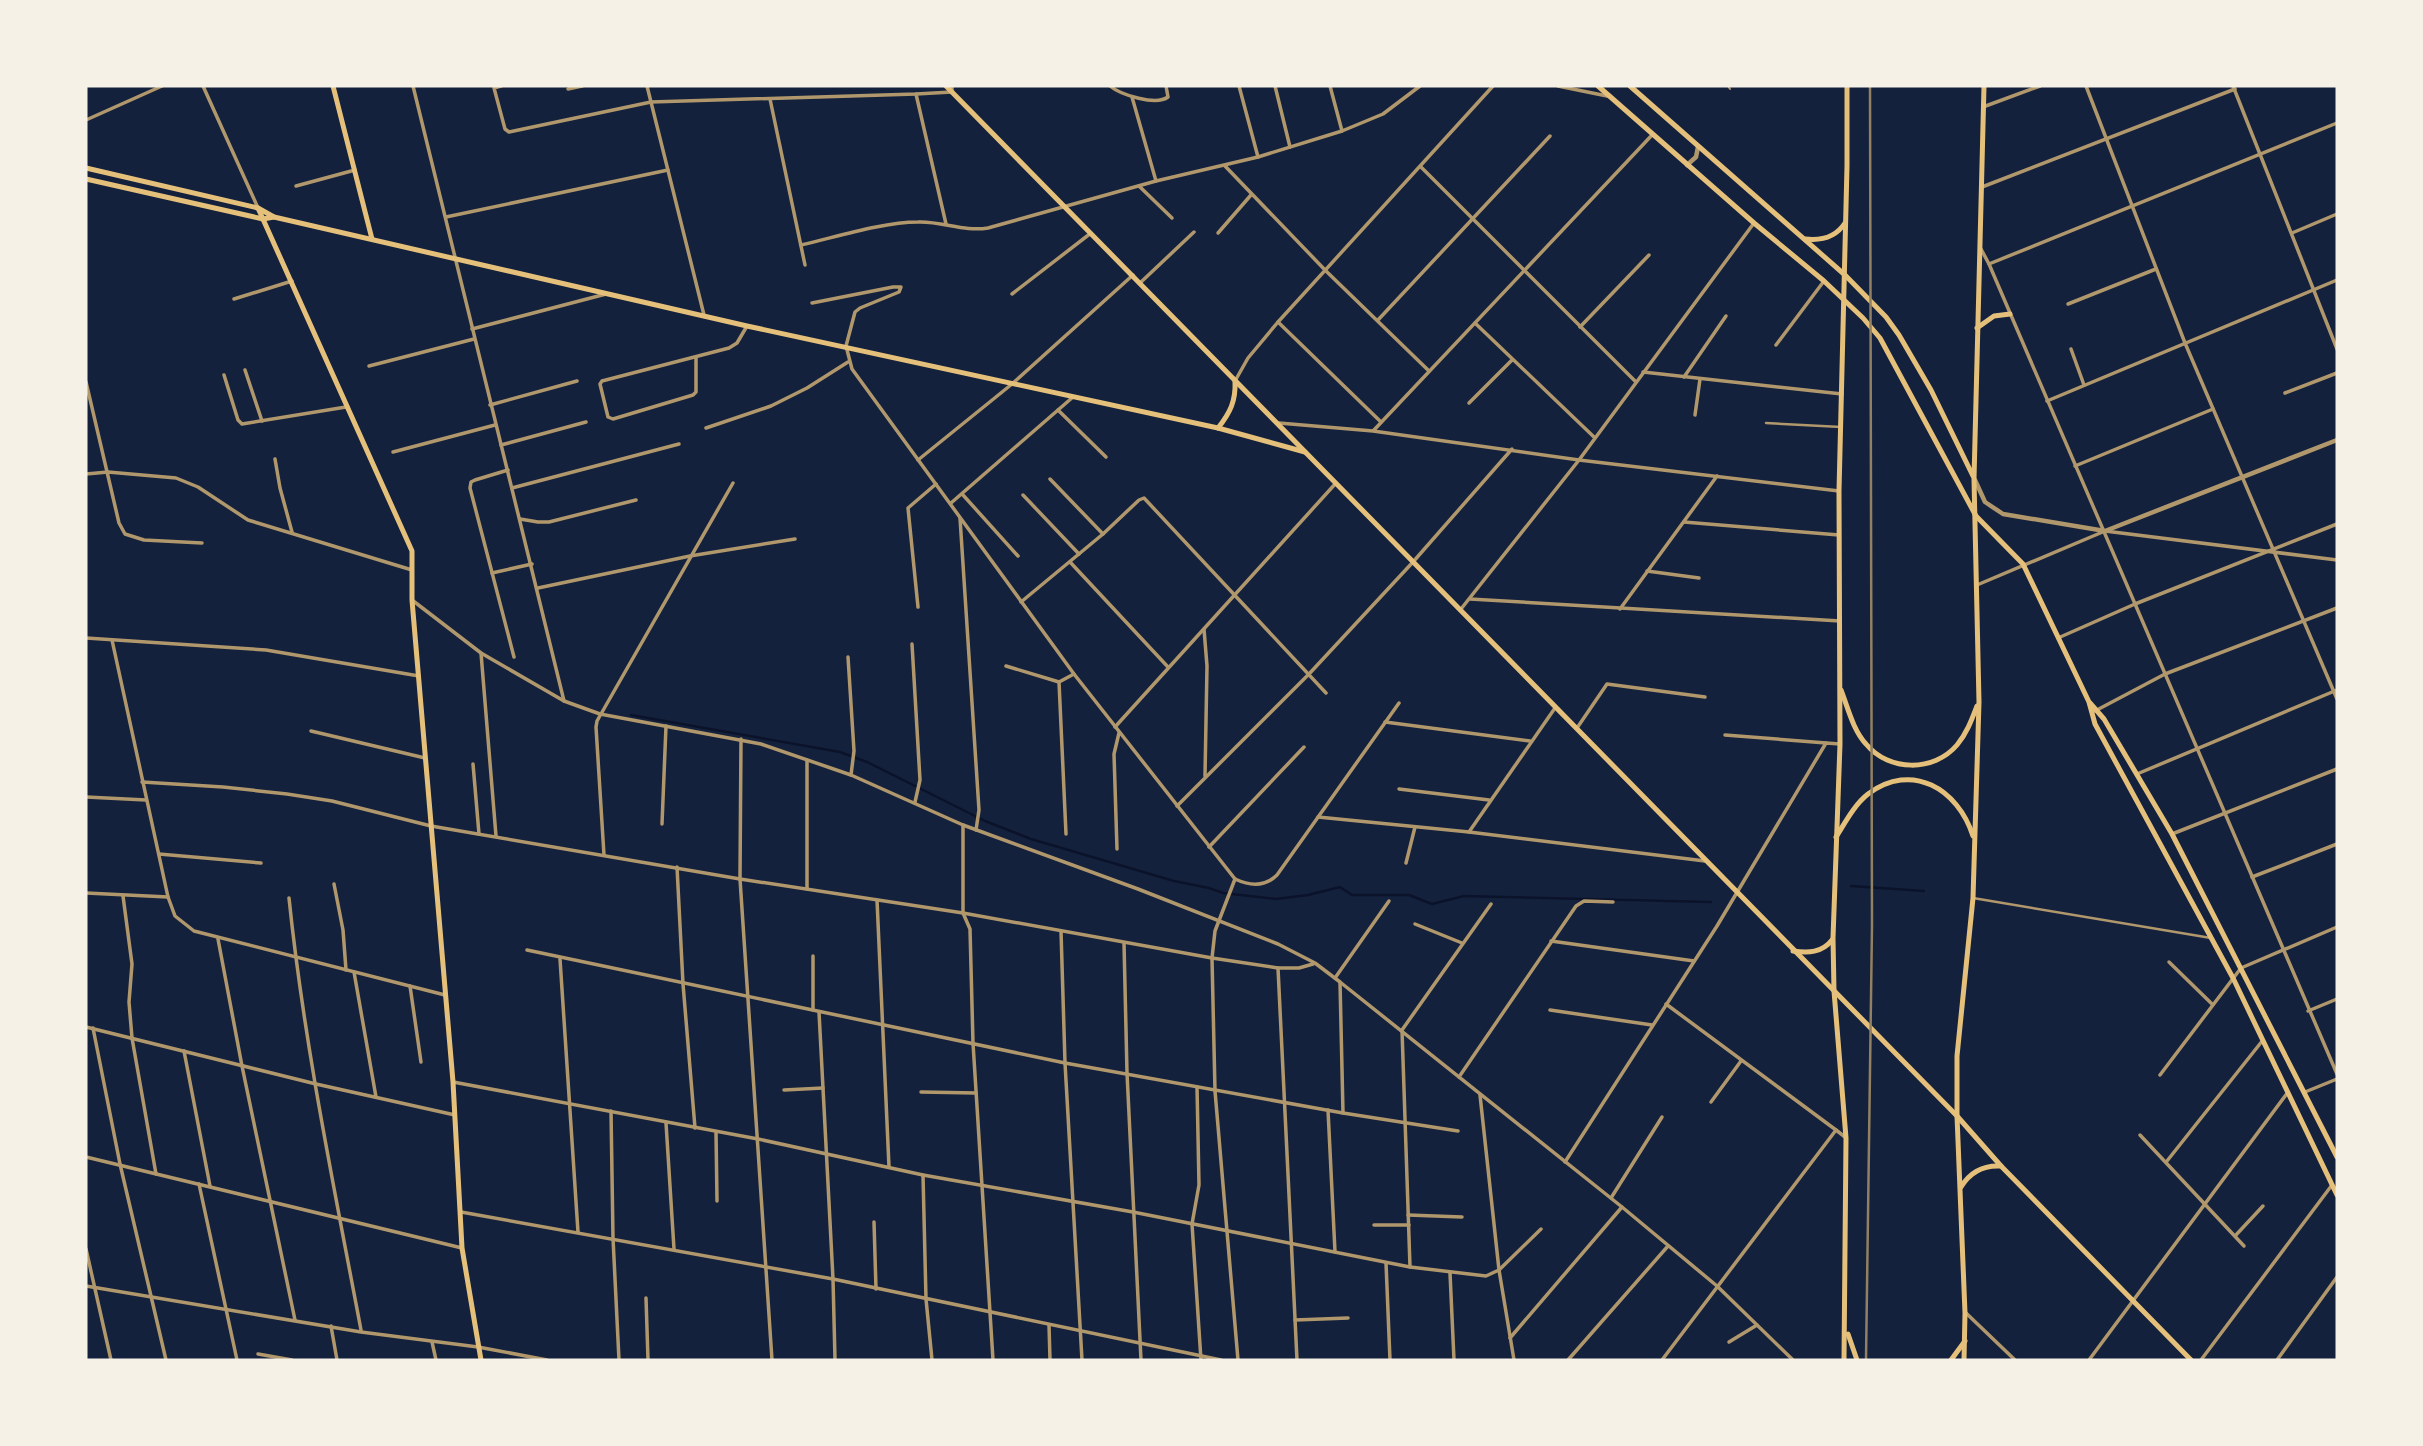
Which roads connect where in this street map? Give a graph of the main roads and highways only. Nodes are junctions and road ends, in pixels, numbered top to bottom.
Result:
1 (333, 86) edge
2 (946, 86) edge
3 (1598, 86) edge
4 (1847, 86) edge
5 (1984, 86) edge
6 (1633, 87) edge
7 (952, 89) edge
8 (86, 168) edge
9 (86, 179) edge
10 (258, 208) junction
11 (274, 217) junction
12 (263, 219) junction
13 (1845, 223) junction
14 (1803, 238) junction
15 (372, 239) junction
16 (1844, 275) junction
17 (1844, 302) junction
18 (2010, 314) road end
19 (1977, 328) junction
20 (1235, 381) junction
21 (1217, 428) junction
22 (1306, 452) junction
23 (1975, 479) junction
24 (1976, 516) junction
25 (1840, 687) junction
26 (1979, 702) junction
27 (2089, 702) junction
28 (1835, 838) junction
29 (1975, 843) junction
30 (1833, 938) junction
31 (1793, 951) junction
32 (1834, 991) junction
33 (1957, 1116) junction
34 (2337, 1157) edge
35 (2001, 1166) junction
36 (1960, 1190) junction
37 (2337, 1195) edge
38 (1846, 1328) junction
39 (1965, 1341) junction
40 (481, 1360) edge
41 (1844, 1360) edge
42 (1857, 1360) edge
43 (1951, 1360) edge
44 (1964, 1360) edge
45 (2191, 1360) edge

1 - 15 main road
2 - 7 main road
3 - 17 main road
4 - 13 main road
5 - 19 main road
6 - 14 main road
7 - 20 main road
8 - 10 main road
9 - 12 main road
10 - 11 main road
10 - 12 main road
11 - 12 main road
11 - 15 main road
12 - 40 main road
13 - 14 main road
13 - 16 main road
14 - 16 main road
15 - 21 main road
16 - 17 main road
16 - 23 main road
17 - 24 main road
17 - 25 main road
18 - 19 main road
19 - 23 main road
20 - 21 main road
20 - 22 main road
21 - 22 main road
22 - 31 main road
23 - 24 main road
24 - 26 main road
24 - 27 main road
25 - 26 main road
25 - 28 main road
26 - 29 main road
27 - 34 main road
27 - 37 main road
28 - 29 main road
28 - 30 main road
29 - 33 main road
30 - 31 main road
30 - 32 main road
31 - 32 main road
32 - 33 main road
32 - 38 main road
33 - 35 main road
33 - 36 main road
35 - 36 main road
35 - 45 main road
36 - 39 main road
38 - 41 main road
38 - 42 main road
39 - 43 main road
39 - 44 main road

